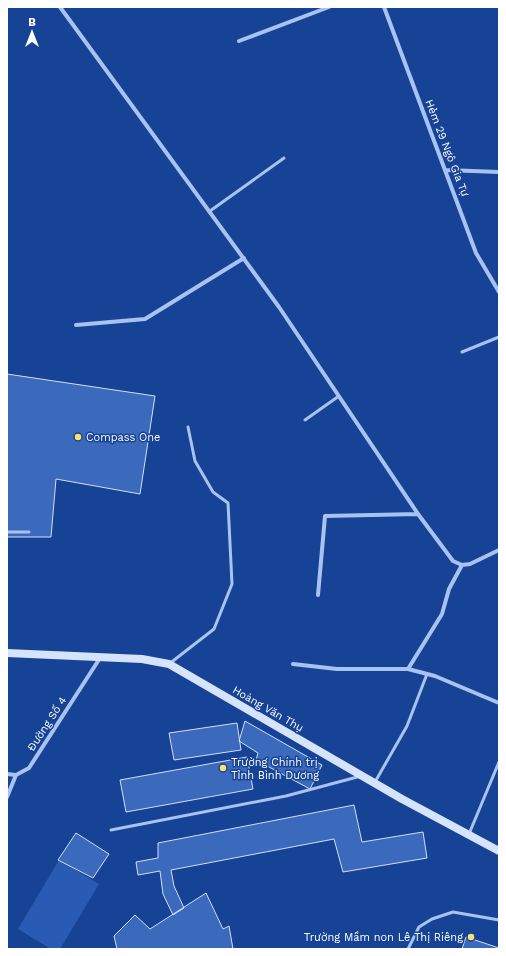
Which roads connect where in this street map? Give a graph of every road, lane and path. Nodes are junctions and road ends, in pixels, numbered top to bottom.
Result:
1 (62, 7) edge
2 (329, 7) edge
3 (384, 7) edge
4 (239, 41) dead end
5 (284, 158) dead end
6 (446, 170) junction
7 (499, 172) edge
8 (210, 211) junction
9 (244, 258) junction
10 (499, 292) edge
11 (76, 326) dead end
12 (499, 337) edge
13 (462, 352) dead end
14 (339, 396) junction
15 (305, 420) dead end
16 (188, 427) dead end
17 (418, 514) junction
18 (7, 532) edge
19 (29, 532) dead end
20 (499, 550) edge
21 (462, 566) junction
22 (318, 595) dead end
23 (7, 653) edge
24 (100, 657) junction
25 (170, 664) junction
26 (293, 664) dead end
27 (408, 669) junction
28 (427, 674) junction
29 (499, 703) edge
30 (499, 762) edge
31 (7, 774) edge
32 (16, 775) junction
33 (362, 776) junction
34 (375, 783) junction
35 (7, 797) edge
36 (111, 830) dead end
37 (468, 835) junction
38 (499, 851) edge
39 (499, 920) edge
40 (408, 949) edge

1 - 8 street
2 - 4 street
3 - 6 street, Hẻm 29 Ngô Gia Tự
5 - 8 lane
6 - 7 street
6 - 10 street, Hẻm 29 Ngô Gia Tự
8 - 9 street
9 - 11 street
9 - 14 street
12 - 13 lane
14 - 15 lane
14 - 17 street
16 - 25 lane
17 - 21 street
17 - 22 street
18 - 19 lane
20 - 21 street
21 - 27 street
23 - 24 street, Hoàng Văn Thụ
24 - 25 street, Hoàng Văn Thụ
24 - 32 street, Đường Số 4
25 - 33 street, Hoàng Văn Thụ
26 - 27 street
27 - 28 street
28 - 29 street
28 - 34 lane
30 - 37 lane
31 - 32 street
32 - 35 street
33 - 34 street, Hoàng Văn Thụ
33 - 36 lane
34 - 37 street, Hoàng Văn Thụ
37 - 38 street, Hoàng Văn Thụ
39 - 40 lane

